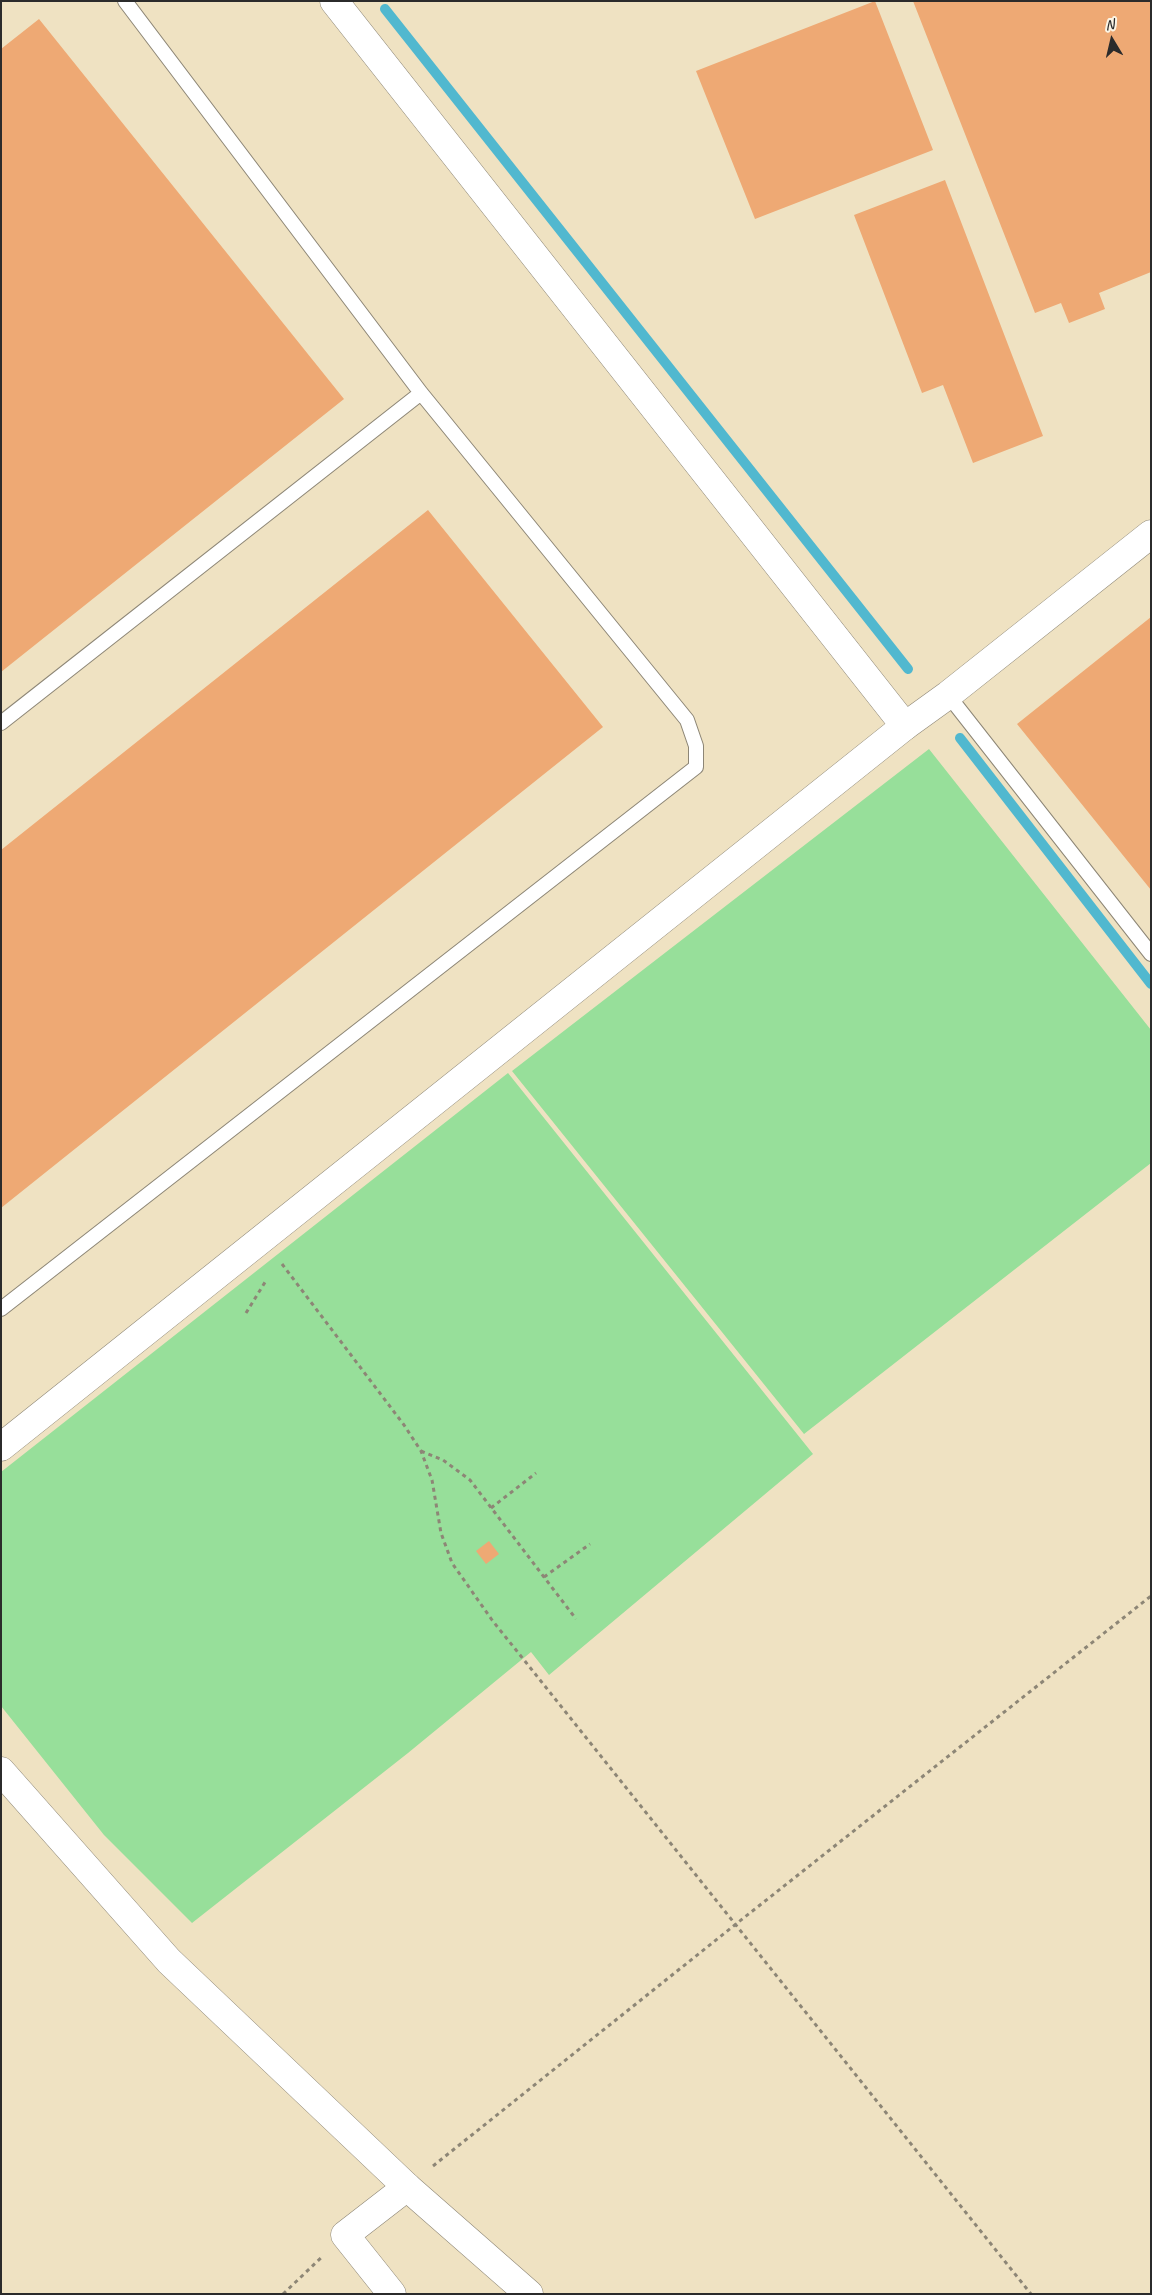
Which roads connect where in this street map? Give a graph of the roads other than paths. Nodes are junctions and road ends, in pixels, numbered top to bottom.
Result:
1 (124, 1) edge
2 (342, 4) edge
3 (421, 393) junction
4 (1151, 534) edge
5 (948, 695) junction
6 (1, 723) edge
7 (905, 726) junction
8 (1151, 954) edge
9 (1, 1310) edge
10 (1, 1447) edge
11 (1, 1772) edge
12 (408, 2187) junction
13 (392, 2294) edge
14 (529, 2294) edge

1 - 3 lane
2 - 7 street
3 - 6 lane
3 - 9 lane
4 - 5 street
5 - 7 street
5 - 8 lane
7 - 10 street
11 - 12 street
12 - 13 street
12 - 14 street

